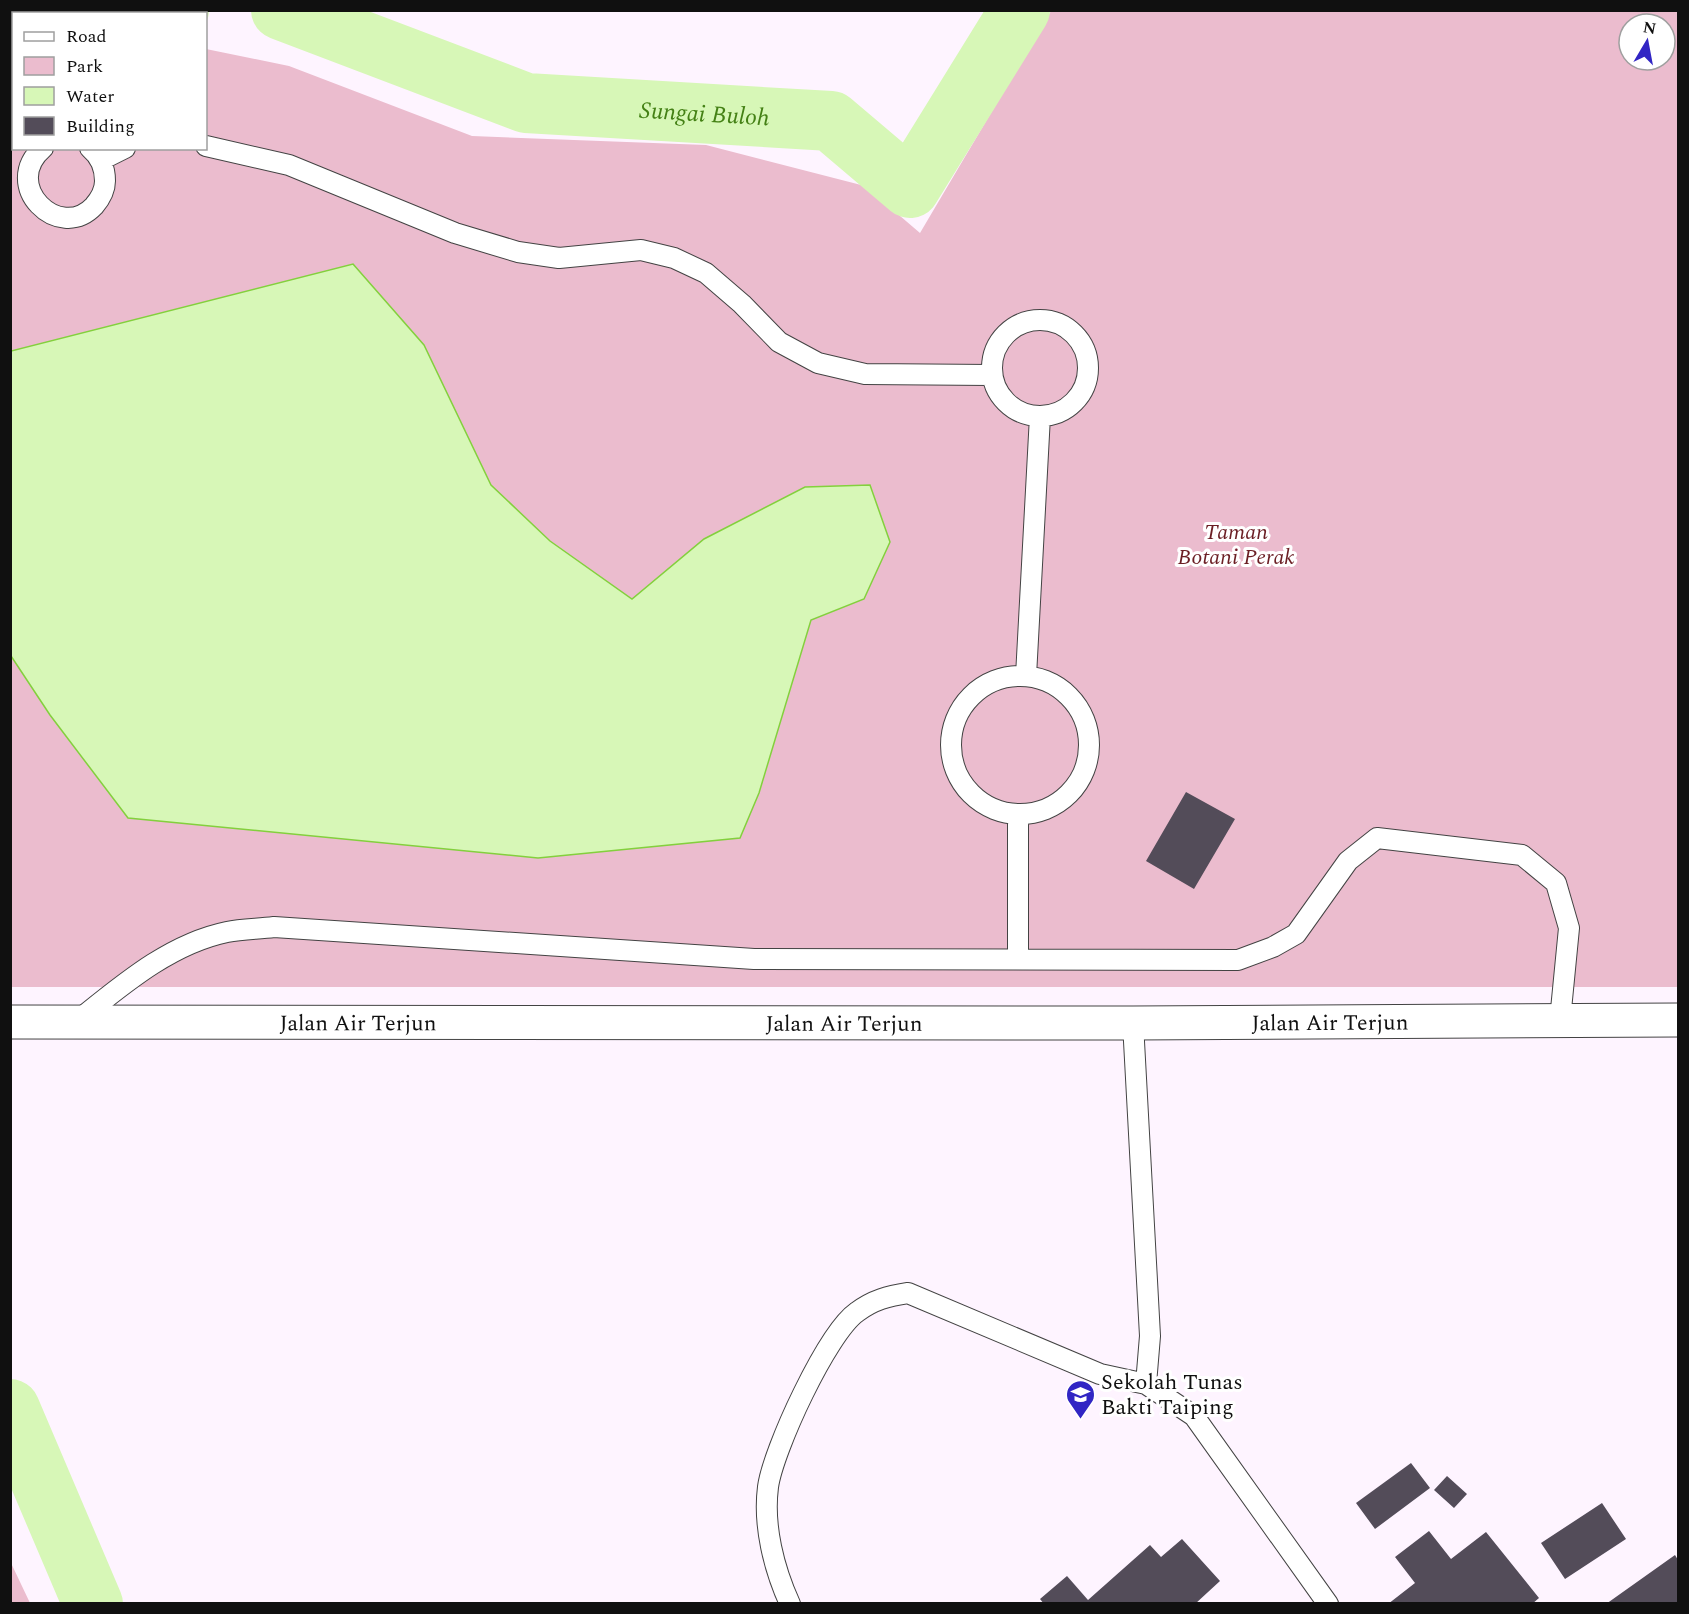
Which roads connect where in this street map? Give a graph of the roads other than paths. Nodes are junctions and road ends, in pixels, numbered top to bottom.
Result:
1 (207, 146) edge
2 (42, 150) edge
3 (115, 150) edge
4 (96, 154) edge
5 (991, 375) junction
6 (1040, 416) junction
7 (1026, 676) junction
8 (1018, 815) junction
9 (1018, 959) junction
10 (1560, 1020) junction
11 (1678, 1020) edge
12 (10, 1022) edge
13 (76, 1022) junction
14 (1132, 1023) junction
15 (1146, 1384) junction
16 (790, 1604) edge
17 (1328, 1604) edge

1 - 5 lane
2 - 4 lane
3 - 4 lane
5 - 6 lane
5 - 6 lane
6 - 7 lane
7 - 8 lane
7 - 8 lane
8 - 9 lane
9 - 10 lane
9 - 13 lane
10 - 11 street, Jalan Air Terjun
10 - 14 street, Jalan Air Terjun
12 - 13 street, Jalan Air Terjun
13 - 14 street, Jalan Air Terjun
14 - 15 lane
15 - 16 lane
15 - 17 lane

